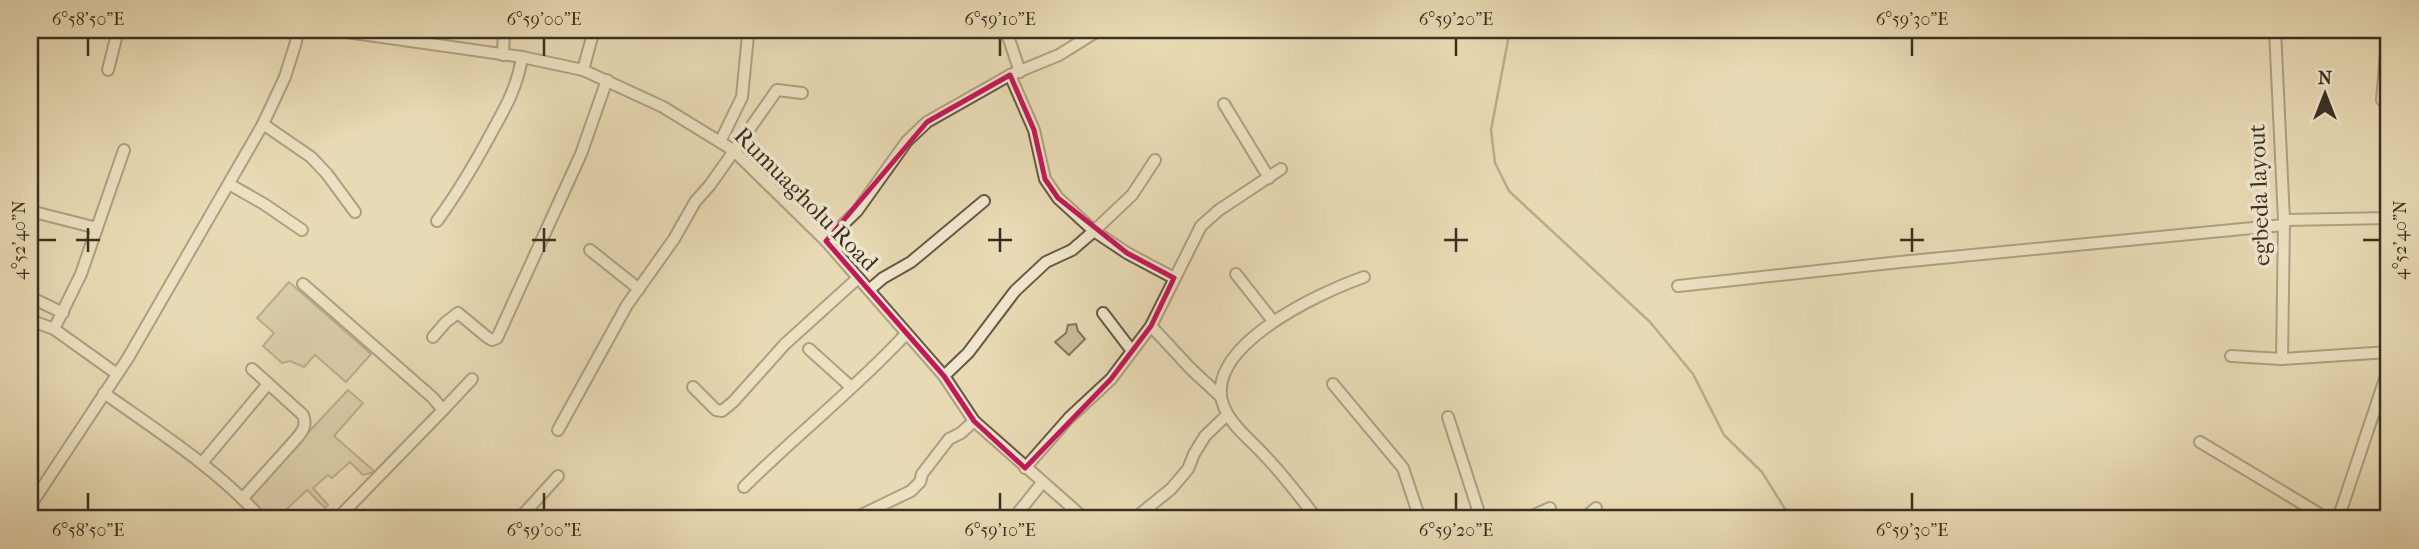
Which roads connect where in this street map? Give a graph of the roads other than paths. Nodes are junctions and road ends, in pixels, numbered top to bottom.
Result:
1 (118, 30) edge
2 (334, 30) edge
3 (504, 30) edge
4 (594, 30) edge
5 (1006, 30) edge
6 (1099, 30) edge
7 (2275, 30) edge
8 (2388, 30) edge
9 (294, 31) edge
10 (390, 34) edge
11 (748, 35) dead end
12 (503, 55) junction
13 (522, 57) junction
14 (108, 70) dead end
15 (583, 70) junction
16 (1015, 73) junction
17 (607, 80) junction
18 (802, 93) dead end
19 (2382, 100) dead end
20 (1224, 104) dead end
21 (263, 124) junction
22 (720, 142) junction
23 (124, 150) dead end
24 (733, 150) junction
25 (1155, 160) dead end
26 (1280, 169) dead end
27 (1269, 177) junction
28 (229, 184) junction
29 (984, 201) dead end
30 (30, 211) edge
31 (355, 212) dead end
32 (2389, 218) edge
33 (437, 221) dead end
34 (2284, 223) junction
35 (97, 228) junction
36 (302, 230) dead end
37 (1094, 231) junction
38 (826, 242) junction
39 (590, 250) dead end
40 (1236, 274) dead end
41 (1364, 277) dead end
42 (858, 278) junction
43 (1174, 278) junction
44 (303, 284) dead end
45 (1678, 286) dead end
46 (639, 289) junction
47 (869, 290) junction
48 (30, 297) edge
49 (63, 313) junction
50 (1103, 313) dead end
51 (30, 320) edge
52 (1273, 321) junction
53 (1151, 326) junction
54 (54, 329) junction
55 (905, 335) junction
56 (433, 337) dead end
57 (809, 349) dead end
58 (1132, 351) junction
59 (2389, 352) edge
60 (2231, 356) dead end
61 (2282, 359) junction
62 (2389, 368) edge
63 (252, 369) dead end
64 (117, 374) junction
65 (944, 376) junction
66 (472, 379) dead end
67 (268, 384) junction
68 (1333, 384) dead end
69 (693, 387) dead end
70 (851, 387) junction
71 (104, 393) junction
72 (1220, 395) junction
73 (443, 410) junction
74 (1227, 415) junction
75 (1448, 417) dead end
76 (974, 421) junction
77 (558, 430) dead end
78 (2200, 442) dead end
79 (202, 463) junction
80 (1025, 468) junction
81 (558, 476) dead end
82 (1042, 483) junction
83 (744, 487) dead end
84 (243, 498) junction
85 (30, 506) edge
86 (1550, 508) dead end
87 (1596, 508) dead end
88 (262, 519) edge
89 (337, 519) edge
90 (519, 519) edge
91 (853, 519) edge
92 (1013, 519) edge
93 (1085, 519) edge
94 (1134, 519) edge
95 (1317, 519) edge
96 (1420, 519) edge
97 (1481, 519) edge
98 (1525, 519) edge
99 (1583, 519) edge
100 (2328, 519) edge
101 (2338, 519) edge

1 - 14 street
2 - 10 street, Rumuagholu Road
3 - 12 street
4 - 15 street
5 - 16 street
6 - 16 street
7 - 34 street, egbeda layout
8 - 19 street
9 - 21 street
10 - 12 street, Rumuagholu Road
11 - 22 street
12 - 13 street, Rumuagholu Road
13 - 15 street, Rumuagholu Road
13 - 33 street
15 - 17 street, Rumuagholu Road
16 - 37 street
16 - 38 street
17 - 22 street, Rumuagholu Road
17 - 56 street
18 - 24 street
20 - 27 street
21 - 28 street
21 - 31 street
22 - 24 street, Rumuagholu Road
23 - 35 street
24 - 38 street, Rumuagholu Road
24 - 46 street
25 - 37 street
26 - 27 street
27 - 43 street
28 - 36 street
28 - 64 street
29 - 47 street
30 - 35 street
32 - 34 street
34 - 45 street
34 - 61 street, egbeda layout
35 - 49 street
37 - 43 street
37 - 65 street
38 - 42 street, Rumuagholu Road
39 - 46 street
40 - 52 street
41 - 52 street
42 - 47 street, Rumuagholu Road
42 - 69 street
43 - 53 street
44 - 73 street
46 - 77 street
47 - 55 street, Rumuagholu Road
48 - 49 street
49 - 54 street
50 - 58 street
51 - 54 street
52 - 72 street
53 - 58 street
53 - 72 street
54 - 64 street
55 - 65 street, Rumuagholu Road
55 - 70 street
57 - 70 street
58 - 80 street
59 - 61 street
60 - 61 street
62 - 101 street
63 - 67 street
64 - 71 street
65 - 76 street, Rumuagholu Road
66 - 73 street
67 - 79 street
67 - 84 street
68 - 96 street
70 - 83 street
71 - 79 street
71 - 85 street
72 - 74 street
73 - 89 street
74 - 94 street
74 - 95 street
75 - 97 street
76 - 80 street, Rumuagholu Road
76 - 91 street
78 - 100 street
79 - 84 street
80 - 82 street, Rumuagholu Road
81 - 90 street
82 - 92 street
82 - 93 street, Rumuagholu Road
84 - 88 street
86 - 98 street
87 - 99 street

